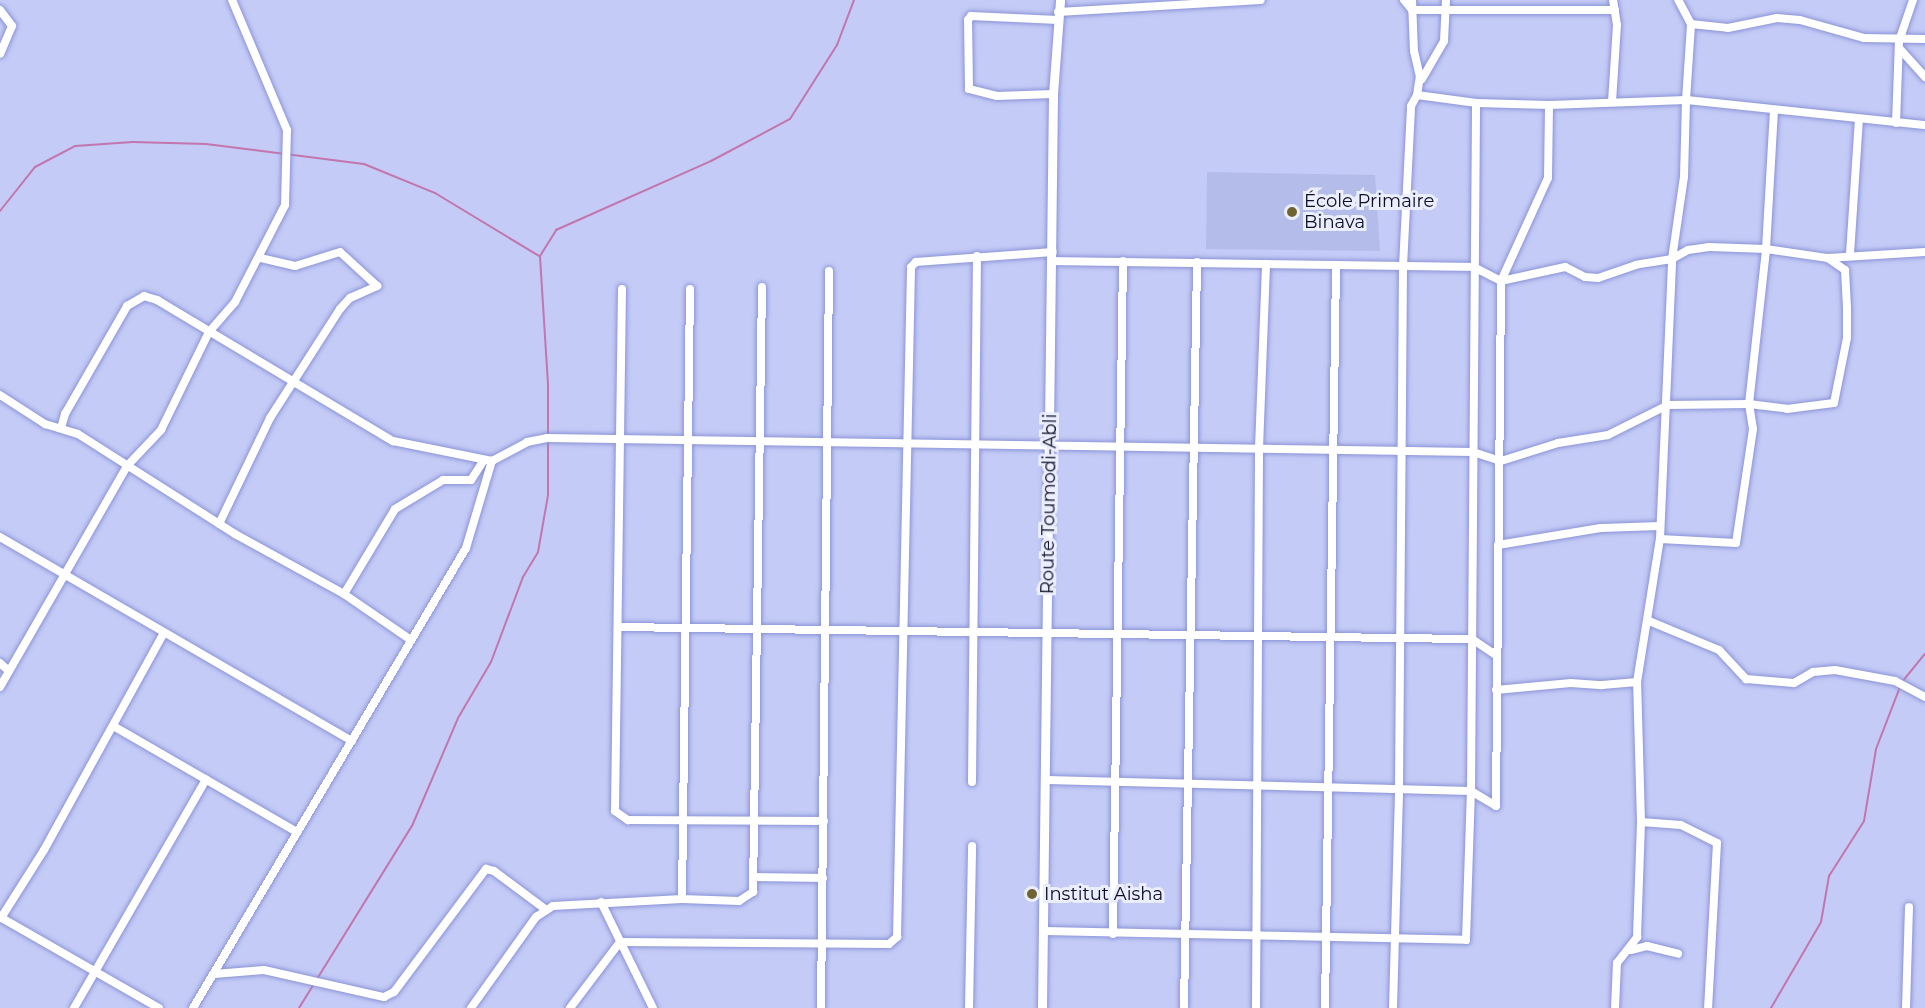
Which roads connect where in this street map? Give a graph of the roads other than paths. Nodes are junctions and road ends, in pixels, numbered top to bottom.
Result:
1 (232, 0) edge
2 (1060, 0) edge
3 (1260, 0) edge
4 (1404, 0) edge
5 (1412, 0) edge
6 (1613, 0) edge
7 (1678, 0) edge
8 (1913, 0) edge
9 (1446, 4) edge
10 (0, 10) edge
11 (1412, 10) junction
12 (1615, 10) junction
13 (1058, 16) junction
14 (1691, 24) junction
15 (1925, 39) edge
16 (1899, 44) junction
17 (0, 54) edge
18 (1925, 77) edge
19 (1420, 83) junction
20 (1053, 94) junction
21 (1417, 95) junction
22 (1686, 100) junction
23 (1612, 102) junction
24 (1476, 103) junction
25 (1549, 105) junction
26 (1774, 110) junction
27 (1859, 119) junction
28 (1896, 123) junction
29 (1925, 126) edge
30 (1766, 249) junction
31 (1925, 252) edge
32 (1850, 254) junction
33 (978, 256) junction
34 (1053, 256) junction
35 (259, 258) junction
36 (1828, 258) junction
37 (1672, 259) junction
38 (1123, 261) junction
39 (1197, 261) junction
40 (1266, 264) junction
41 (1336, 265) junction
42 (1403, 266) junction
43 (1473, 267) junction
44 (829, 271) dead end
45 (1501, 280) junction
46 (762, 287) dead end
47 (622, 289) dead end
48 (690, 289) dead end
49 (209, 332) junction
50 (296, 382) junction
51 (0, 395) edge
52 (1749, 404) junction
53 (1668, 405) junction
54 (61, 428) junction
55 (621, 441) junction
56 (689, 443) junction
57 (762, 443) junction
58 (828, 444) junction
59 (907, 444) junction
60 (976, 445) junction
61 (1050, 445) junction
62 (1121, 446) junction
63 (1192, 447) junction
64 (1259, 448) junction
65 (1333, 450) junction
66 (1402, 450) junction
67 (1473, 452) junction
68 (488, 460) junction
69 (1501, 461) junction
70 (128, 466) junction
71 (219, 524) junction
72 (1660, 526) junction
73 (0, 537) edge
74 (1660, 539) junction
75 (1498, 545) junction
76 (66, 578) junction
77 (345, 594) junction
78 (1649, 621) junction
79 (618, 627) junction
80 (687, 628) junction
81 (759, 628) junction
82 (826, 629) junction
83 (904, 630) junction
84 (974, 630) junction
85 (1048, 631) junction
86 (1119, 632) junction
87 (164, 633) junction
88 (1190, 634) junction
89 (1258, 635) junction
90 (1329, 637) junction
91 (1401, 638) junction
92 (1472, 639) junction
93 (411, 640) junction
94 (1496, 656) junction
95 (0, 663) edge
96 (9, 671) junction
97 (1637, 682) junction
98 (0, 687) edge
99 (1496, 690) junction
100 (1925, 697) edge
101 (115, 727) junction
102 (352, 741) junction
103 (206, 779) junction
104 (1047, 780) junction
105 (972, 782) dead end
106 (1117, 782) junction
107 (1187, 784) junction
108 (1258, 785) junction
109 (1326, 788) junction
110 (1400, 789) junction
111 (1471, 791) junction
112 (757, 821) junction
113 (824, 821) junction
114 (685, 822) junction
115 (1641, 822) junction
116 (297, 832) junction
117 (972, 846) dead end
118 (756, 877) junction
119 (823, 878) junction
120 (682, 899) junction
121 (601, 902) junction
122 (1909, 906) dead end
123 (545, 909) junction
124 (0, 917) edge
125 (1045, 931) junction
126 (1113, 934) junction
127 (1186, 935) junction
128 (1257, 939) junction
129 (1395, 939) junction
130 (1326, 940) junction
131 (620, 942) junction
132 (822, 944) junction
133 (1631, 950) junction
134 (1677, 954) dead end
135 (94, 973) junction
136 (214, 974) junction
137 (74, 1008) edge
138 (159, 1008) edge
139 (193, 1008) edge
140 (471, 1008) edge
141 (570, 1008) edge
142 (653, 1008) edge
143 (821, 1008) edge
144 (969, 1008) edge
145 (1042, 1008) edge
146 (1184, 1008) edge
147 (1256, 1008) edge
148 (1325, 1008) edge
149 (1393, 1008) edge
150 (1616, 1008) edge
151 (1708, 1008) edge
152 (1906, 1008) edge

1 - 35 street
2 - 13 street, Route Toumodi-Abli
3 - 13 street
4 - 11 street
5 - 11 street
6 - 12 street
7 - 14 street
8 - 16 street
9 - 11 street
9 - 12 street
9 - 19 street
10 - 17 street
11 - 19 street
12 - 23 street
13 - 20 street, Route Toumodi-Abli
13 - 20 street
14 - 16 street
14 - 22 street
15 - 16 street
16 - 18 street
16 - 28 street
19 - 21 street
20 - 34 street, Route Toumodi-Abli
21 - 24 street
21 - 42 street
22 - 23 street
22 - 26 street
22 - 37 street
23 - 25 street
24 - 25 street
24 - 43 street
25 - 45 street
26 - 27 street
26 - 30 street
27 - 28 street
27 - 32 street
28 - 29 street
30 - 36 street
30 - 37 street
30 - 52 street
31 - 32 street
32 - 36 street
33 - 34 street
33 - 59 street
33 - 60 street
34 - 38 street
34 - 61 street, Route Toumodi-Abli
35 - 49 street
35 - 50 street
36 - 52 street
37 - 45 street
37 - 53 street
38 - 39 street
38 - 62 street
39 - 40 street
39 - 63 street
40 - 41 street
40 - 64 street
41 - 42 street
41 - 65 street
42 - 43 street
42 - 66 street
43 - 45 street
43 - 67 street
44 - 58 street
45 - 69 street
46 - 57 street
47 - 55 street
48 - 56 street
49 - 50 street
49 - 54 street
49 - 70 street
50 - 68 street
50 - 71 street
51 - 54 street
52 - 53 street
52 - 74 street
53 - 69 street
53 - 72 street
54 - 70 street
55 - 56 street
55 - 68 street
55 - 79 street
56 - 57 street
56 - 80 street
57 - 58 street
57 - 81 street
58 - 59 street
58 - 82 street
59 - 60 street
59 - 83 street
60 - 61 street
60 - 84 street
61 - 62 street
61 - 85 street, Route Toumodi-Abli
62 - 63 street
62 - 86 street
63 - 64 street
63 - 88 street
64 - 65 street
64 - 89 street
65 - 66 street
65 - 90 street
66 - 67 street
66 - 91 street
67 - 69 street
67 - 92 street
68 - 77 street
68 - 93 street
69 - 75 street
70 - 71 street
70 - 76 street
71 - 77 street
72 - 74 street
72 - 75 street
73 - 76 street
74 - 78 street
75 - 94 street
76 - 87 street
76 - 96 street
77 - 93 street
78 - 97 street
78 - 100 street
79 - 80 street
79 - 114 street
80 - 81 street
80 - 114 street
81 - 82 street
81 - 112 street
82 - 83 street
82 - 113 street
83 - 84 street
83 - 132 street
84 - 85 street
84 - 105 street
85 - 86 street
85 - 104 street, Route Toumodi-Abli
86 - 88 street
86 - 106 street
87 - 101 street
87 - 102 street
88 - 89 street
88 - 107 street
89 - 90 street
89 - 108 street
90 - 91 street
90 - 109 street
91 - 92 street
91 - 110 street
92 - 94 street
92 - 111 street
93 - 102 street
94 - 99 street
95 - 96 street
96 - 98 street
97 - 99 street
97 - 115 street
99 - 111 street
101 - 103 street
101 - 124 street
102 - 116 street
103 - 116 street
103 - 135 street
104 - 106 street
104 - 125 street, Route Toumodi-Abli
106 - 107 street
106 - 126 street
107 - 108 street
107 - 127 street
108 - 109 street
108 - 128 street
109 - 110 street
109 - 130 street
110 - 111 street
110 - 129 street
111 - 129 street
112 - 113 street
112 - 114 street
112 - 118 street
113 - 119 street
114 - 120 street
115 - 133 street
115 - 151 street
116 - 136 street
117 - 144 street
118 - 119 street
118 - 120 street
119 - 132 street
120 - 121 street
121 - 123 street
121 - 131 street
122 - 152 street
123 - 136 street
123 - 140 street
124 - 135 street
125 - 126 street
125 - 145 street, Route Toumodi-Abli
126 - 127 street
127 - 128 street
127 - 146 street
128 - 130 street
128 - 147 street
129 - 130 street
129 - 149 street
130 - 148 street
131 - 132 street
131 - 141 street
131 - 142 street
132 - 143 street
133 - 134 street
133 - 150 street
135 - 137 street
135 - 138 street
136 - 139 street

